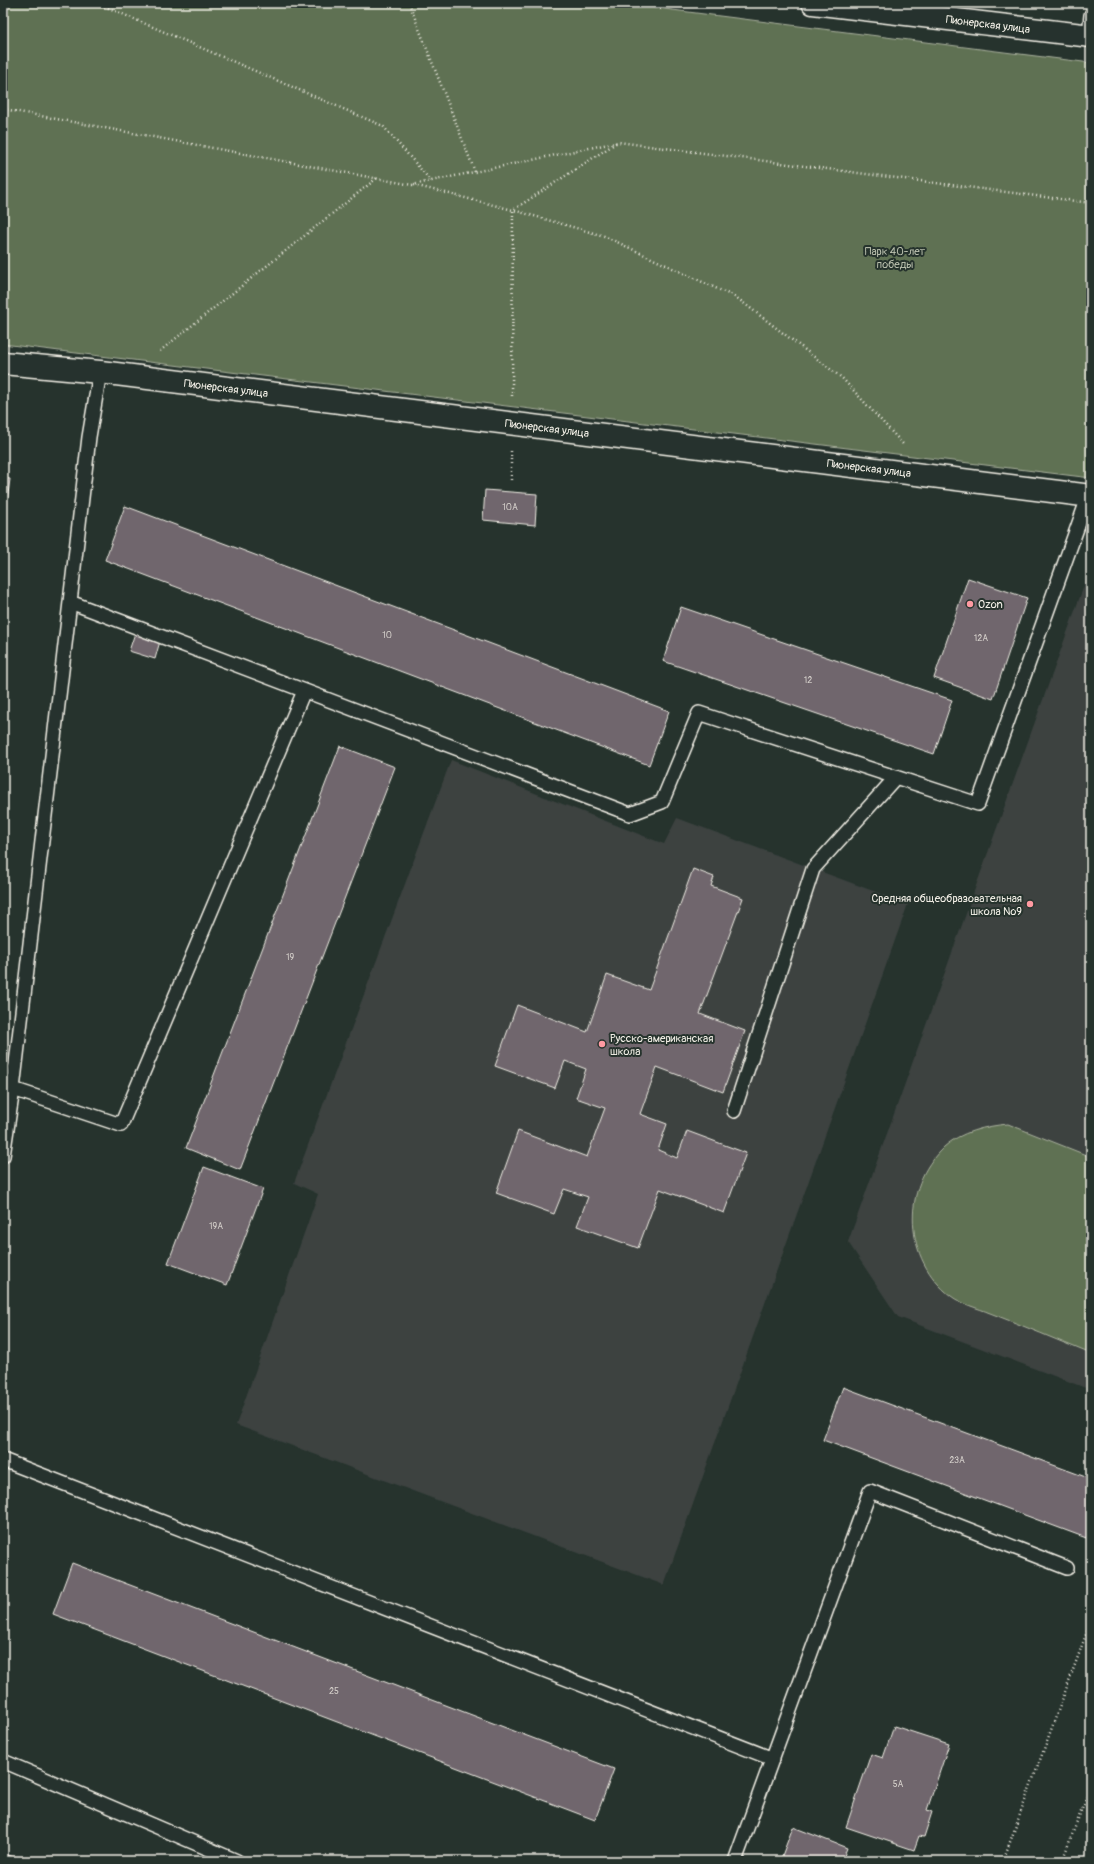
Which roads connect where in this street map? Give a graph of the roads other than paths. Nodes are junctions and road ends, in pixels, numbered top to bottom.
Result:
1 (813, 3) edge
2 (1090, 29) edge
3 (3, 363) edge
4 (100, 372) junction
5 (1090, 496) edge
6 (70, 602) junction
7 (304, 691) junction
8 (896, 777) junction
9 (8, 1088) edge
10 (734, 1112) dead end
11 (3, 1156) edge
12 (3, 1460) edge
13 (1067, 1568) dead end
14 (773, 1759) junction
15 (3, 1761) edge
16 (237, 1861) edge
17 (735, 1861) edge

1 - 2 street, Пионерская улица
3 - 4 street, Пионерская улица
4 - 5 street, Пионерская улица
4 - 6 lane
5 - 8 lane
6 - 7 lane
6 - 9 lane
7 - 8 lane
7 - 9 lane
8 - 10 lane
9 - 11 lane
12 - 14 lane
13 - 14 lane
14 - 17 lane
15 - 16 lane

